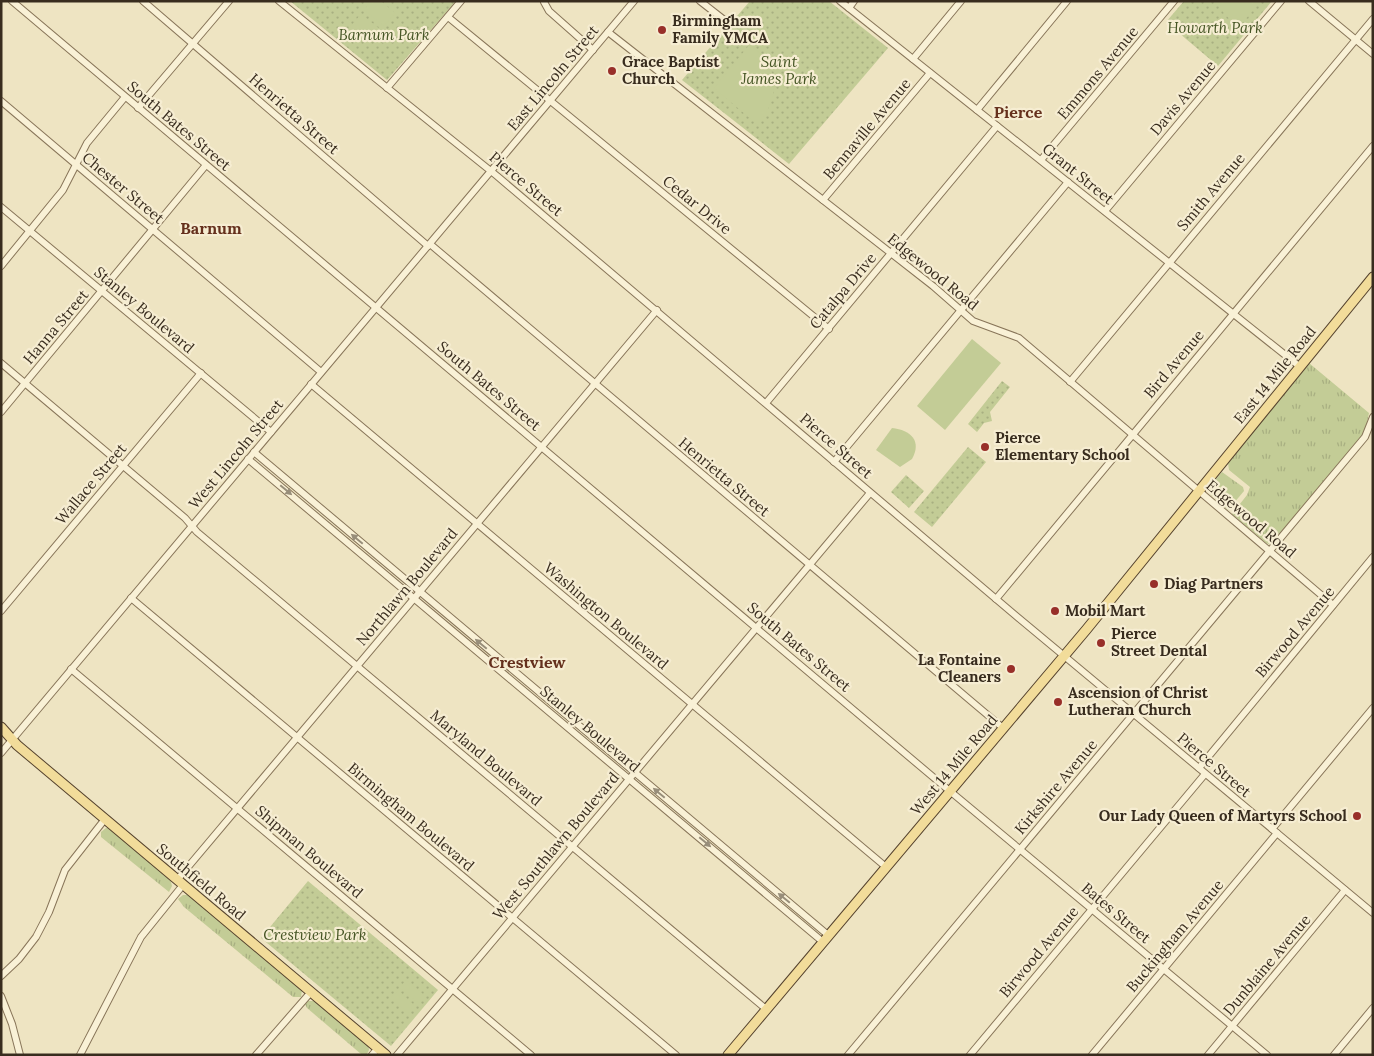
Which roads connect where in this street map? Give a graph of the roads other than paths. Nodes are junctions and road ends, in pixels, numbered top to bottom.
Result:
1 (12, 1) edge
2 (143, 1) edge
3 (229, 1) edge
4 (279, 1) edge
5 (461, 1) edge
6 (634, 1) edge
7 (700, 1) edge
8 (840, 1) edge
9 (854, 1) edge
10 (960, 1) edge
11 (1067, 1) edge
12 (1174, 1) edge
13 (1281, 1) edge
14 (1309, 1) edge
15 (544, 2) edge
16 (849, 8) junction
17 (448, 17) junction
18 (723, 19) dead end
19 (1373, 19) edge
20 (608, 32) junction
21 (1355, 40) junction
22 (193, 43) junction
23 (593, 50) junction
24 (1373, 54) edge
25 (913, 59) junction
26 (930, 73) junction
27 (387, 88) junction
28 (125, 97) junction
29 (1, 101) edge
30 (549, 102) junction
31 (138, 108) junction
32 (977, 110) junction
33 (997, 126) junction
34 (1373, 146) edge
35 (1041, 160) junction
36 (76, 164) junction
37 (206, 165) junction
38 (491, 171) junction
39 (1068, 182) junction
40 (823, 200) junction
41 (1, 206) edge
42 (1105, 211) junction
43 (152, 229) junction
44 (30, 230) junction
45 (429, 245) junction
46 (891, 254) junction
47 (1169, 262) junction
48 (1, 266) edge
49 (1373, 277) edge
50 (102, 290) junction
51 (376, 308) junction
52 (657, 310) junction
53 (961, 311) junction
54 (1233, 314) junction
55 (829, 329) junction
56 (1, 363) edge
57 (1299, 366) junction
58 (321, 372) junction
59 (201, 373) junction
60 (1070, 382) junction
61 (25, 383) junction
62 (311, 384) junction
63 (595, 384) junction
64 (766, 403) junction
65 (1, 412) edge
66 (1373, 417) edge
67 (271, 432) junction
68 (1132, 435) junction
69 (541, 447) junction
70 (254, 452) junction
71 (248, 459) junction
72 (834, 462) junction
73 (123, 466) junction
74 (1198, 491) junction
75 (870, 493) junction
76 (477, 524) junction
77 (192, 525) junction
78 (345, 529) junction
79 (340, 535) junction
80 (1269, 551) junction
81 (1373, 557) edge
82 (810, 564) junction
83 (419, 592) junction
84 (131, 598) junction
85 (414, 598) junction
86 (996, 599) junction
87 (1333, 605) junction
88 (1, 611) edge
89 (756, 628) junction
90 (1064, 656) junction
91 (357, 666) junction
92 (71, 670) junction
93 (524, 679) junction
94 (518, 686) junction
95 (692, 704) junction
96 (1373, 708) edge
97 (1134, 714) junction
98 (1, 728) edge
99 (1003, 728) junction
100 (297, 737) junction
101 (12, 740) junction
102 (1, 753) edge
103 (1199, 768) junction
104 (635, 772) junction
105 (1205, 774) junction
106 (629, 779) junction
107 (949, 791) junction
108 (237, 808) junction
109 (105, 819) junction
110 (1274, 831) junction
111 (572, 846) junction
112 (1020, 850) junction
113 (729, 853) junction
114 (724, 859) junction
115 (886, 867) junction
116 (180, 882) junction
117 (1345, 890) junction
118 (1092, 909) junction
119 (1373, 914) edge
120 (512, 918) junction
121 (826, 938) junction
122 (1164, 969) junction
123 (1, 976) edge
124 (452, 989) junction
125 (311, 992) junction
126 (1, 996) edge
127 (1373, 1008) edge
128 (766, 1009) junction
129 (1232, 1026) junction
130 (375, 1051) edge
131 (20, 1055) edge
132 (80, 1055) edge
133 (256, 1055) edge
134 (386, 1055) edge
135 (397, 1055) edge
136 (531, 1055) edge
137 (676, 1055) edge
138 (728, 1055) edge
139 (848, 1055) edge
140 (970, 1055) edge
141 (1092, 1055) edge
142 (1208, 1055) edge
143 (1267, 1055) edge
144 (1334, 1055) edge

1 - 28 street, South Bates Street
2 - 22 street, Henrietta Street
3 - 22 street
4 - 27 street, Pierce Street
5 - 17 street
6 - 20 street, East Lincoln Street
7 - 18 street
8 - 16 street, Grant Street
9 - 16 street
10 - 25 street, Bennaville Avenue
11 - 32 street
12 - 35 street, Emmons Avenue
13 - 42 street, Davis Avenue
14 - 21 street
15 - 23 street
16 - 25 street, Grant Street
17 - 27 street
17 - 30 street, Cedar Drive
19 - 21 street, Smith Avenue
20 - 23 street, East Lincoln Street
20 - 40 street, Edgewood Road
21 - 24 street
21 - 47 street, Smith Avenue
22 - 31 street
22 - 45 street, Henrietta Street
23 - 30 street, East Lincoln Street
25 - 26 street, Grant Street
26 - 32 street, Grant Street
26 - 40 street, Bennaville Avenue
27 - 38 street, Pierce Street
28 - 31 street, South Bates Street
28 - 36 street
29 - 36 street, Chester Street
30 - 38 street, East Lincoln Street
30 - 55 street, Cedar Drive
31 - 37 street, South Bates Street
32 - 33 street, Grant Street
33 - 35 street, Grant Street
33 - 46 street, Catalpa Drive
34 - 54 street, Bird Avenue
35 - 39 street, Grant Street
36 - 43 street, Chester Street
36 - 44 street
37 - 43 street, Hanna Street
37 - 51 street, South Bates Street
38 - 45 street, West Lincoln Street
38 - 52 street, Pierce Street
39 - 42 street, Grant Street
39 - 53 street
40 - 46 street, Edgewood Road
41 - 44 street, Stanley Boulevard
42 - 47 street, Grant Street
43 - 50 street, Hanna Street
43 - 58 street, Chester Street
44 - 48 street
44 - 50 street, Stanley Boulevard
45 - 51 street, West Lincoln Street
45 - 63 street, Henrietta Street
46 - 53 street, Edgewood Road
46 - 55 street, Catalpa Drive
47 - 54 street, Grant Street
47 - 60 street, Smith Avenue
49 - 57 main road, East 14 Mile Road
50 - 59 street, Stanley Boulevard
50 - 61 street, Hanna Street
51 - 58 street, West Lincoln Street
51 - 69 street, South Bates Street
52 - 63 street, Northlawn Boulevard
52 - 64 street, Pierce Street
53 - 60 street, Edgewood Road
53 - 72 street
54 - 57 street, Grant Street
54 - 68 street, Bird Avenue
55 - 64 street, Catalpa Drive
56 - 61 street, Maryland Boulevard
57 - 74 main road, East 14 Mile Road
58 - 62 street, West Lincoln Street
59 - 67 street, Stanley Boulevard
59 - 73 street, Wallace Street
60 - 68 street, Edgewood Road
61 - 65 street, Hanna Street
61 - 73 street, Maryland Boulevard
62 - 67 street, West Lincoln Street
62 - 76 street, Washington Boulevard
63 - 69 street, Northlawn Boulevard
63 - 82 street, Henrietta Street
64 - 72 street, Pierce Street
66 - 80 street, Kirkshire Avenue
67 - 70 street, West Lincoln Street
68 - 74 street, Edgewood Road
68 - 86 street, Bird Avenue
69 - 76 street, Northlawn Boulevard
69 - 89 street, South Bates Street
70 - 71 street, West Lincoln Street
70 - 78 street, Stanley Boulevard
71 - 77 street, West Lincoln Street
71 -> 79 street, Stanley Boulevard
72 - 75 street, Pierce Street
73 - 77 street, Maryland Boulevard
73 - 88 street, Wallace Street
74 - 80 street, Edgewood Road
74 - 90 main road, West 14 Mile Road
75 - 82 street, West Southlawn Boulevard
75 - 86 street, Pierce Street
76 - 83 street, Northlawn Boulevard
76 - 95 street, Washington Boulevard
77 - 84 street, West Lincoln Street
77 - 91 street, Maryland Boulevard
78 - 79 street
83 -> 78 street, Stanley Boulevard
79 - 85 street, Stanley Boulevard
80 - 87 street, Edgewood Road
80 - 97 street, Kirkshire Avenue
81 - 87 street, Birwood Avenue
82 - 89 street, West Southlawn Boulevard
82 - 99 street, Henrietta Street
83 - 85 street, Northlawn Boulevard
93 -> 83 street, Stanley Boulevard
84 - 92 street, West Lincoln Street
84 - 100 street, Birmingham Boulevard
85 - 91 street, Northlawn Boulevard
85 - 94 street, Stanley Boulevard
86 - 90 street, Pierce Street
87 - 103 street, Birwood Avenue
89 - 95 street, West Southlawn Boulevard
89 - 107 street, South Bates Street
90 - 97 street, Pierce Street
90 - 99 main road, West 14 Mile Road
91 - 100 street, Northlawn Boulevard
91 - 111 street, Maryland Boulevard
92 - 101 street, West Lincoln Street
92 - 108 street, Shipman Boulevard
93 - 94 street
93 - 104 street, Stanley Boulevard
94 - 106 street, Stanley Boulevard
95 - 104 street, West Southlawn Boulevard
95 - 115 street, Washington Boulevard
96 - 110 street, Buckingham Avenue
97 - 103 street, Pierce Street
97 - 112 street, Kirkshire Avenue
98 - 101 main road, Southfield Road
99 - 107 main road, West 14 Mile Road
100 - 108 street, Northlawn Boulevard
100 - 120 street, Birmingham Boulevard
101 - 102 street, West Lincoln Street
101 - 109 main road, Southfield Road
103 - 105 street, Pierce Street
104 - 106 street, West Southlawn Boulevard
113 -> 104 street, Stanley Boulevard
105 - 110 street, Pierce Street
105 - 118 street, Birwood Avenue
106 - 111 street, West Southlawn Boulevard
106 -> 114 street, Stanley Boulevard
107 - 112 street, Bates Street
107 - 115 main road, West 14 Mile Road
108 - 116 street, Northlawn Boulevard
108 - 124 street, Shipman Boulevard
109 - 116 main road, Southfield Road
109 - 123 street
110 - 117 street, Pierce Street
110 - 122 street, Buckingham Avenue
111 - 120 street, West Southlawn Boulevard
111 - 128 street, Maryland Boulevard
112 - 118 street, Bates Street
112 - 139 street, Kirkshire Avenue
113 - 114 street
121 -> 113 street, Stanley Boulevard
114 - 121 street, Stanley Boulevard
115 - 121 main road, West 14 Mile Road
116 - 125 main road, Southfield Road
116 - 132 street, Northlawn Boulevard
117 - 119 street, Pierce Street
117 - 129 street, Dunblaine Avenue
118 - 122 street, Bates Street
118 - 140 street, Birwood Avenue
120 - 124 street, West Southlawn Boulevard
120 - 137 street, Birmingham Boulevard
121 - 128 main road, West 14 Mile Road
122 - 129 street, Bates Street
122 - 141 street, Buckingham Avenue
124 - 135 street, West Southlawn Boulevard
124 - 136 street, Shipman Boulevard
125 - 130 main road, Southfield Road
125 - 133 street
126 - 131 street
127 - 144 street
128 - 138 main road, West 14 Mile Road
129 - 142 street, Dunblaine Avenue
129 - 143 street, Bates Street
130 - 134 main road, Southfield Road

